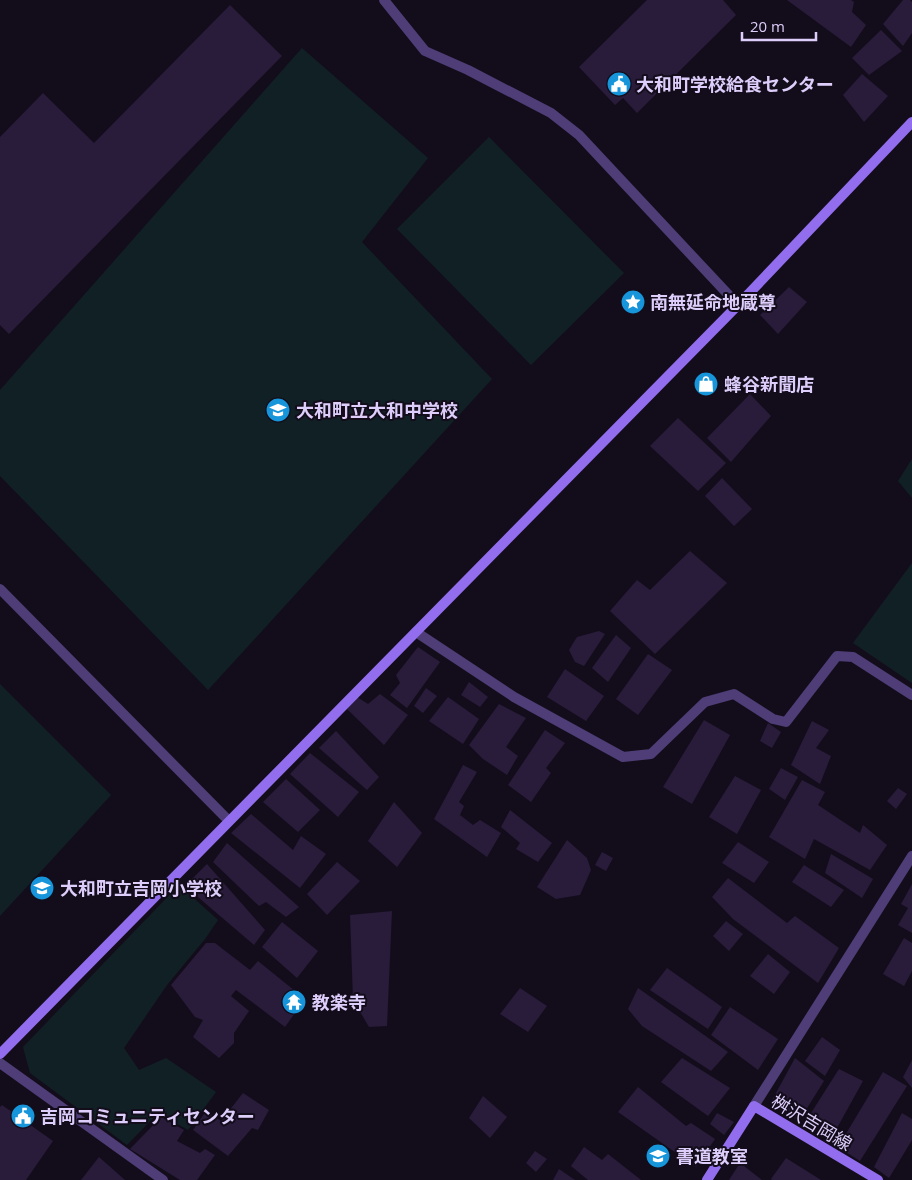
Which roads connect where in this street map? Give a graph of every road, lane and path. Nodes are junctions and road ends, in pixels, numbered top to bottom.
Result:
1 (384, 0) edge
2 (912, 122) edge
3 (738, 305) junction
4 (0, 589) edge
5 (416, 632) junction
6 (912, 695) edge
7 (228, 822) junction
8 (912, 856) edge
9 (0, 1054) edge
10 (0, 1062) edge
11 (754, 1106) junction
12 (162, 1180) edge
13 (707, 1180) edge
14 (878, 1180) edge

1 - 3 street
2 - 3 street
3 - 5 street
4 - 7 street
5 - 6 street
5 - 7 street
7 - 9 street
8 - 11 street
10 - 12 street
11 - 13 street, 桝沢吉岡線
11 - 14 street, 桝沢吉岡線

